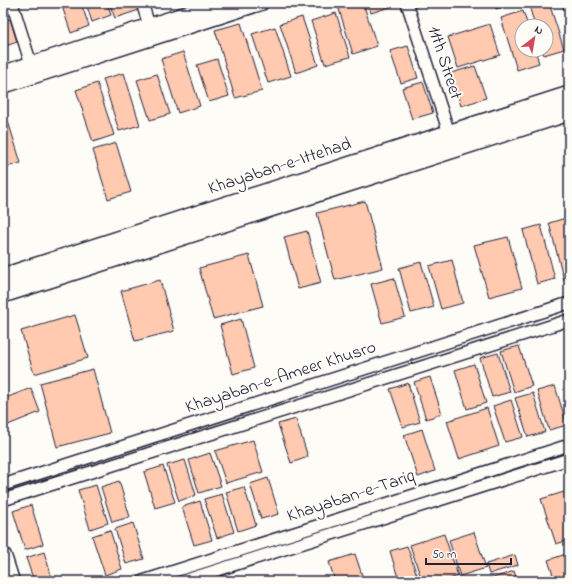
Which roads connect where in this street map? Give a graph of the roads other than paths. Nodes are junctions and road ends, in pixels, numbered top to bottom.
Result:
1 (12, 3) edge
2 (142, 3) edge
3 (219, 3) edge
4 (261, 3) edge
5 (407, 3) edge
6 (241, 6) edge
7 (149, 25) junction
8 (98, 49) junction
9 (31, 64) junction
10 (3, 73) edge
11 (3, 86) edge
12 (569, 94) edge
13 (569, 112) edge
14 (449, 133) junction
15 (3, 277) edge
16 (3, 294) edge
17 (569, 303) edge
18 (537, 314) junction
19 (518, 320) junction
20 (569, 320) edge
21 (543, 329) junction
22 (522, 335) junction
23 (569, 445) edge
24 (569, 459) edge
25 (3, 485) edge
26 (3, 500) edge
27 (385, 510) junction
28 (3, 556) edge
29 (11, 581) edge
30 (143, 581) edge
31 (183, 581) edge

1 - 9 street
2 - 7 street
3 - 7 street
4 - 6 street
5 - 14 street, 11th Street
6 - 8 street
7 - 8 street
8 - 9 street
8 - 11 street
9 - 10 street
12 - 14 main road, Khayaban-e-Ittehad
13 - 16 main road, Khayaban-e-Ittehad
14 - 15 main road, Khayaban-e-Ittehad
17 - 18 street, Khayaban-e-Ameer Khusro
18 - 19 street, Khayaban-e-Ameer Khusro
18 - 21 street
19 - 22 street
19 - 25 street, Khayaban-e-Ameer Khusro
20 - 21 street, Khayaban-e-Ameer Khusro
21 - 22 street, Khayaban-e-Ameer Khusro
22 - 26 street, Khayaban-e-Ameer Khusro
23 - 27 street, Khayaban-e-Tariq
24 - 27 street, Khayaban-e-Tariq
27 - 30 street, Khayaban-e-Tariq
27 - 31 street, Khayaban-e-Tariq
28 - 29 main road

